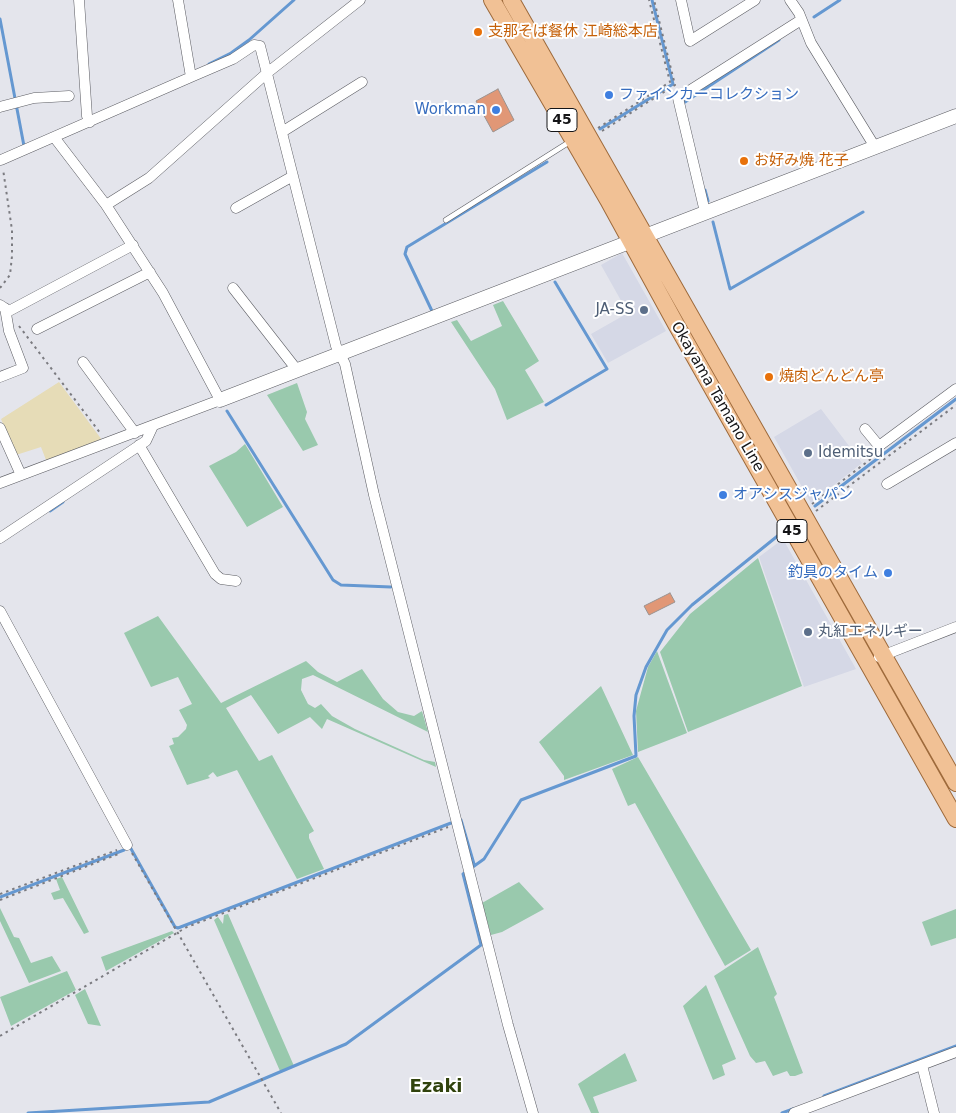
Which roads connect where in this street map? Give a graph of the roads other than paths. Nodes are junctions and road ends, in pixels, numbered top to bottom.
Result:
1 (79, 0) edge
2 (178, 0) edge
3 (360, 0) edge
4 (492, 0) edge
5 (511, 0) edge
6 (680, 0) edge
7 (755, 0) edge
8 (790, 0) edge
9 (802, 20) junction
10 (267, 73) junction
11 (190, 74) junction
12 (362, 82) dead end
13 (69, 96) dead end
14 (0, 107) edge
15 (956, 116) edge
16 (89, 119) junction
17 (282, 132) junction
18 (54, 138) junction
19 (574, 140) junction
20 (875, 147) junction
21 (1, 160) road end
22 (293, 176) junction
23 (106, 205) junction
24 (236, 208) dead end
25 (705, 212) junction
26 (446, 220) dead end
27 (645, 235) junction
28 (630, 241) junction
29 (133, 245) junction
30 (150, 272) junction
31 (233, 288) dead end
32 (5, 308) edge
33 (37, 329) dead end
34 (340, 353) junction
35 (83, 362) dead end
36 (297, 370) junction
37 (0, 377) edge
38 (956, 389) edge
39 (220, 400) junction
40 (153, 426) junction
41 (0, 428) edge
42 (866, 429) dead end
43 (135, 433) junction
44 (956, 443) edge
45 (139, 445) junction
46 (21, 475) junction
47 (0, 483) edge
48 (887, 484) dead end
49 (0, 538) edge
50 (236, 581) dead end
51 (0, 611) edge
52 (956, 627) edge
53 (883, 655) junction
54 (867, 662) junction
55 (956, 783) edge
56 (956, 819) edge
57 (128, 848) road end
58 (956, 1052) edge
59 (922, 1065) junction
60 (532, 1113) edge
61 (794, 1113) edge
62 (934, 1113) edge

1 - 16 street
2 - 11 street
3 - 10 street
4 - 19 main road, Okayama Tamano Line / 45
5 - 27 main road, Okayama Tamano Line / 45
6 - 7 street
8 - 9 street
9 - 20 street
9 - 25 street
10 - 11 street
10 - 17 street
10 - 23 street
11 - 16 street
12 - 17 street
13 - 14 street
15 - 20 street
16 - 18 street
17 - 22 street
18 - 21 street
18 - 23 street
19 - 26 lane
19 - 28 main road, Okayama Tamano Line / 45
20 - 25 street
22 - 24 street
22 - 34 street
23 - 29 street
25 - 27 street
27 - 28 street
27 - 53 main road, Okayama Tamano Line / 45
28 - 34 street
28 - 54 main road, Okayama Tamano Line / 45
29 - 30 street
29 - 32 street
30 - 33 street
30 - 39 street
31 - 36 street
32 - 37 street
34 - 36 street
34 - 60 street
35 - 43 street
36 - 39 street
38 - 42 street
39 - 40 street
40 - 43 street
40 - 45 street
41 - 46 street
43 - 46 street
44 - 48 street
45 - 49 street
45 - 50 street
46 - 47 street
51 - 57 street
52 - 53 street
53 - 54 street
53 - 55 main road, Okayama Tamano Line / 45
54 - 56 main road, Okayama Tamano Line / 45
58 - 59 street
59 - 61 street
59 - 62 street

